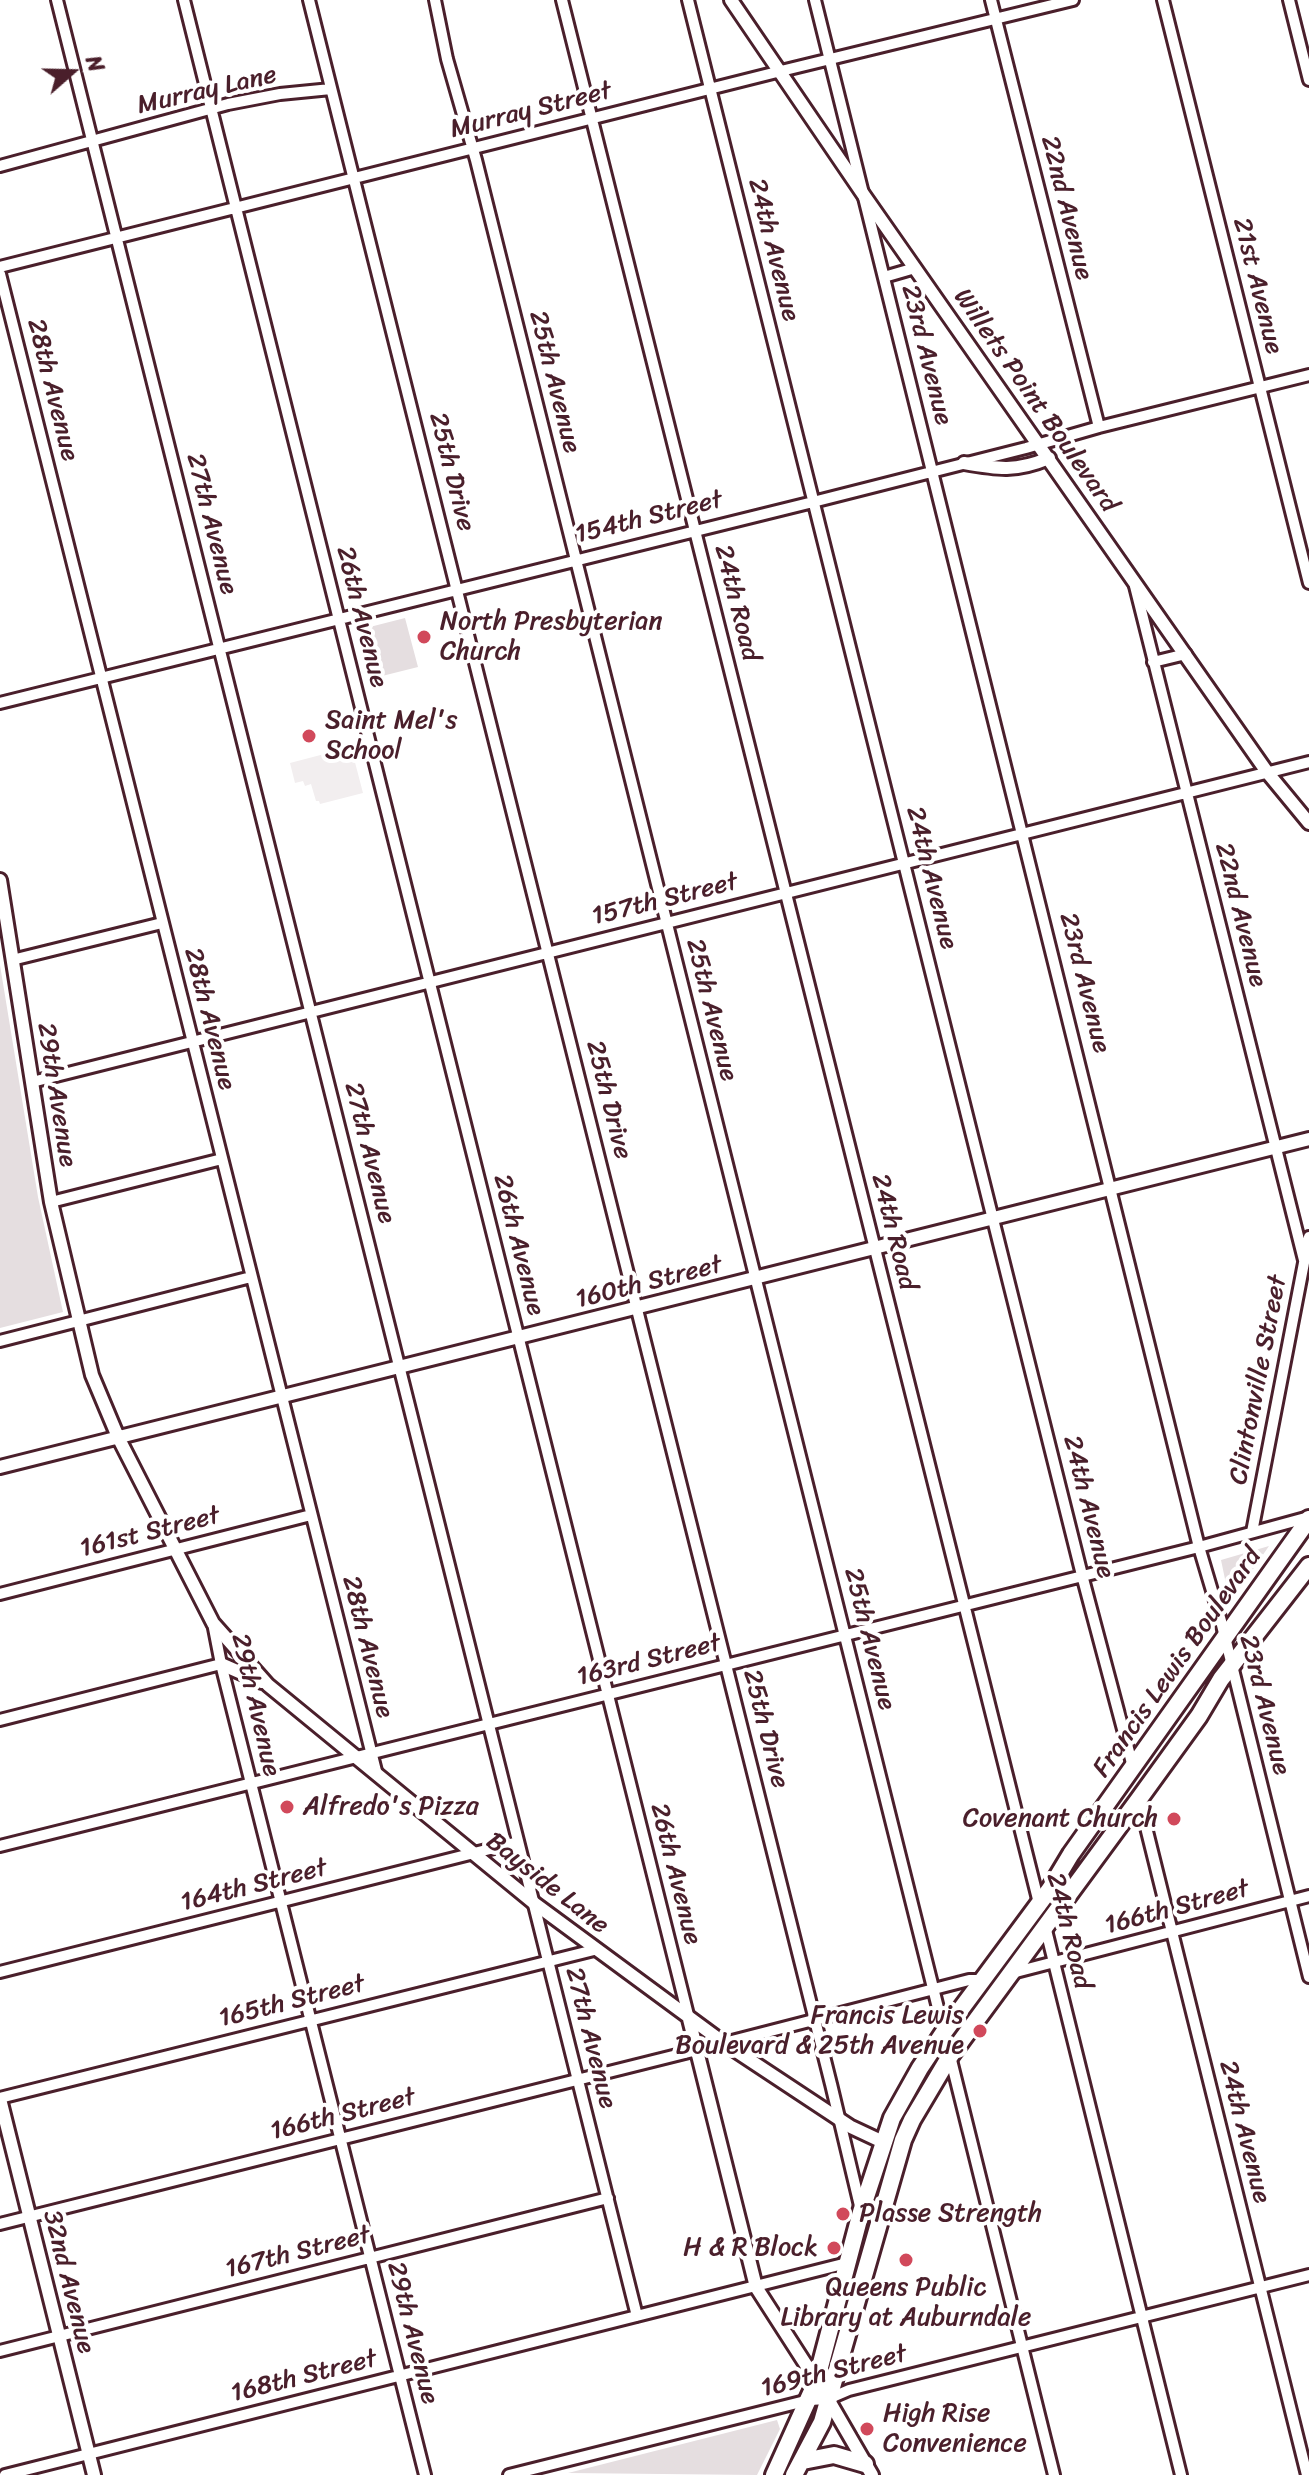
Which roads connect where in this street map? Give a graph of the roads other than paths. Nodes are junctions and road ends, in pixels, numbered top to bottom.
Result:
1 (57, 0) edge
2 (184, 0) edge
3 (309, 0) edge
4 (435, 0) edge
5 (562, 0) edge
6 (688, 0) edge
7 (731, 0) edge
8 (815, 0) edge
9 (991, 0) edge
10 (1073, 0) edge
11 (1163, 0) edge
12 (1289, 0) edge
13 (995, 19) junction
14 (830, 59) junction
15 (781, 71) junction
16 (1309, 80) edge
17 (331, 89) junction
18 (710, 89) junction
19 (211, 109) junction
20 (591, 119) junction
21 (92, 141) junction
22 (473, 148) junction
23 (0, 166) edge
24 (354, 178) junction
25 (863, 194) junction
26 (236, 208) junction
27 (117, 237) junction
28 (0, 267) edge
29 (915, 268) junction
30 (0, 274) edge
31 (884, 277) junction
32 (1309, 375) edge
33 (1260, 388) junction
34 (1099, 427) junction
35 (1039, 444) junction
36 (1049, 458) junction
37 (964, 463) junction
38 (931, 471) junction
39 (813, 502) junction
40 (694, 529) junction
41 (576, 559) junction
42 (1134, 580) junction
43 (1309, 583) edge
44 (457, 589) junction
45 (339, 618) junction
46 (220, 648) junction
47 (1186, 654) junction
48 (1153, 662) junction
49 (101, 678) junction
50 (0, 703) edge
51 (1309, 762) edge
52 (1267, 772) junction
53 (1187, 792) junction
54 (1309, 823) edge
55 (1024, 833) junction
56 (904, 863) junction
57 (0, 880) edge
58 (785, 893) junction
59 (162, 923) junction
60 (667, 923) junction
61 (548, 952) junction
62 (12, 960) junction
63 (429, 982) junction
64 (311, 1012) junction
65 (192, 1041) junction
66 (32, 1082) junction
67 (1309, 1139) edge
68 (1275, 1148) junction
69 (222, 1159) junction
70 (1112, 1189) junction
71 (51, 1202) junction
72 (993, 1219) junction
73 (1309, 1237) edge
74 (874, 1249) junction
75 (1304, 1260) junction
76 (251, 1277) junction
77 (756, 1279) junction
78 (637, 1308) junction
79 (78, 1322) junction
80 (519, 1338) junction
81 (0, 1341) edge
82 (400, 1368) junction
83 (281, 1397) junction
84 (118, 1437) junction
85 (0, 1467) edge
86 (311, 1515) junction
87 (1309, 1518) edge
88 (1252, 1532) junction
89 (1199, 1547) junction
90 (175, 1550) junction
91 (1309, 1566) edge
92 (1082, 1575) junction
93 (0, 1594) edge
94 (964, 1605) junction
95 (213, 1623) junction
96 (845, 1634) junction
97 (1225, 1639) junction
98 (221, 1664) junction
99 (726, 1664) junction
100 (1232, 1665) junction
101 (268, 1685) junction
102 (608, 1694) junction
103 (0, 1720) edge
104 (489, 1723) junction
105 (371, 1753) junction
106 (355, 1757) junction
107 (1133, 1767) junction
108 (377, 1775) junction
109 (251, 1782) junction
110 (1139, 1799) junction
111 (518, 1842) junction
112 (0, 1846) edge
113 (473, 1854) junction
114 (1309, 1896) edge
115 (281, 1901) junction
116 (1290, 1901) junction
117 (534, 1903) junction
118 (1039, 1903) junction
119 (1046, 1928) junction
120 (1172, 1931) junction
121 (594, 1950) junction
122 (548, 1961) junction
123 (1053, 1963) junction
124 (0, 1972) edge
125 (1010, 1974) junction
126 (1309, 1977) edge
127 (982, 1980) junction
128 (932, 1989) junction
129 (689, 2019) junction
130 (311, 2020) junction
131 (815, 2020) junction
132 (944, 2032) junction
133 (724, 2043) junction
134 (697, 2050) junction
135 (950, 2056) junction
136 (578, 2079) junction
137 (0, 2099) edge
138 (840, 2120) junction
139 (341, 2138) junction
140 (883, 2142) junction
141 (608, 2198) junction
142 (861, 2212) junction
143 (29, 2217) junction
144 (0, 2224) edge
145 (370, 2257) junction
146 (847, 2263) junction
147 (1309, 2275) edge
148 (756, 2287) junction
149 (1260, 2287) junction
150 (637, 2316) junction
151 (1141, 2316) junction
152 (59, 2336) junction
153 (1023, 2346) junction
154 (0, 2351) edge
155 (400, 2376) junction
156 (816, 2382) junction
157 (828, 2399) junction
158 (809, 2400) junction
159 (89, 2454) junction
160 (799, 2468) edge
161 (868, 2469) edge
162 (5, 2475) edge
163 (94, 2475) edge
164 (425, 2475) edge
165 (509, 2475) edge
166 (774, 2475) edge
167 (1054, 2475) edge
168 (1181, 2475) edge
169 (1307, 2475) edge

1 - 21 street, 27th Avenue
2 - 19 street, 26th Avenue
3 - 17 street, 25th Drive
4 - 22 street, 25th Avenue
5 - 20 street, 24th Road
6 - 18 street, 24th Avenue
7 - 15 street, Willets Point Boulevard
8 - 14 street, 23rd Avenue
9 - 13 street, 22nd Avenue
10 - 13 street, Murray Street
11 - 33 street, 21st Avenue
12 - 16 street
13 - 14 street, Murray Street
13 - 34 street, 22nd Avenue
14 - 15 street, Murray Street
14 - 25 street, 23rd Avenue
15 - 18 street, Murray Street
15 - 25 street, Willets Point Boulevard
17 - 19 street, Murray Lane
17 - 24 street, 25th Drive
18 - 20 street, Murray Street
18 - 39 street, 24th Avenue
19 - 21 street, Murray Lane
19 - 26 street, 26th Avenue
20 - 22 street, Murray Street
20 - 40 street, 24th Road
21 - 23 street, Murray Lane
21 - 27 street, 27th Avenue
22 - 24 street, Murray Street
22 - 41 street, 25th Avenue
24 - 26 street, Murray Street
24 - 44 street, 25th Drive
25 - 29 street, Willets Point Boulevard
25 - 31 street, 23rd Avenue
26 - 27 street, Murray Street
26 - 45 street, 26th Avenue
27 - 28 street, Murray Street
27 - 46 street, 27th Avenue
29 - 31 street
29 - 35 street, Willets Point Boulevard
30 - 49 street, 28th Avenue
31 - 38 street, 23rd Avenue
32 - 33 street, 154th Street
33 - 34 street, 154th Street
33 - 43 street, 21st Avenue
34 - 35 street, 154th Street
35 - 36 street, Willets Point Boulevard
35 - 37 street, 154th Street
36 - 37 street
36 - 42 street, Willets Point Boulevard
37 - 38 street, 154th Street
38 - 39 street, 154th Street
38 - 55 street, 23rd Avenue
39 - 40 street, 154th Street
39 - 56 street, 24th Avenue
40 - 41 street, 154th Street
40 - 58 street, 24th Road
41 - 44 street, 154th Street
41 - 60 street, 25th Avenue
42 - 47 street, Willets Point Boulevard
42 - 48 street, 22nd Avenue
44 - 45 street, 154th Street
44 - 61 street, 25th Drive
45 - 46 street, 154th Street
45 - 63 street, 26th Avenue
46 - 49 street, 154th Street
46 - 64 street, 27th Avenue
47 - 48 street
47 - 52 street, Willets Point Boulevard
48 - 53 street, 22nd Avenue
49 - 50 street, 154th Street
49 - 59 street, 28th Avenue
51 - 52 street, 157th Street
52 - 53 street, 157th Street
52 - 54 street, Willets Point Boulevard
53 - 55 street, 157th Street
53 - 68 street, 22nd Avenue
55 - 56 street, 157th Street
55 - 70 street, 23rd Avenue
56 - 58 street, 157th Street
56 - 72 street, 24th Avenue
57 - 62 street, 29th Avenue
58 - 60 street, 157th Street
58 - 74 street, 24th Road
59 - 62 street
59 - 65 street, 28th Avenue
60 - 61 street, 157th Street
60 - 77 street, 25th Avenue
61 - 63 street, 157th Street
61 - 78 street, 25th Drive
62 - 66 street, 29th Avenue
63 - 64 street, 157th Street
63 - 80 street, 26th Avenue
64 - 65 street, 157th Street
64 - 82 street, 27th Avenue
65 - 66 street, 157th Street
65 - 69 street, 28th Avenue
66 - 71 street, 29th Avenue
67 - 68 street, 160th Street
68 - 70 street, 160th Street
68 - 75 street, 22nd Avenue
69 - 71 street
69 - 76 street, 28th Avenue
70 - 72 street, 160th Street
70 - 89 street, 23rd Avenue
71 - 79 street, 29th Avenue
72 - 74 street, 160th Street
72 - 92 street, 24th Avenue
73 - 75 street, Clintonville Street
74 - 77 street, 160th Street
74 - 94 street, 24th Road
75 - 88 street, Clintonville Street
76 - 79 street
76 - 83 street, 28th Avenue
77 - 78 street, 160th Street
77 - 96 street, 25th Avenue
78 - 80 street, 160th Street
78 - 99 street, 25th Drive
79 - 81 street
79 - 84 street, 29th Avenue
80 - 82 street, 160th Street
80 - 102 street, 26th Avenue
82 - 83 street, 160th Street
82 - 104 street, 27th Avenue
83 - 84 street, 160th Street
83 - 86 street, 28th Avenue
84 - 85 street, 160th Street
84 - 90 street, 29th Avenue
86 - 90 street, 161st Street
86 - 105 street, 28th Avenue
87 - 88 street, 163rd Street
87 - 97 main road, Francis Lewis Boulevard
88 - 89 street, 163rd Street
89 - 92 street, 163rd Street
89 - 97 street, 23rd Avenue
90 - 93 street, 161st Street
90 - 95 street, 29th Avenue
91 - 100 main road, Francis Lewis Boulevard
92 - 94 street, 163rd Street
92 - 107 street, 24th Avenue
94 - 96 street, 163rd Street
94 - 118 street, 24th Road
95 - 98 street, 29th Avenue
95 - 101 street, Bayside Lane
96 - 99 street, 163rd Street
96 - 128 street, 25th Avenue
97 - 100 street, 23rd Avenue
97 - 107 main road, Francis Lewis Boulevard
98 - 101 street
98 - 103 street
98 - 109 street, 29th Avenue
99 - 102 street, 163rd Street
99 - 131 street, 25th Drive
100 - 110 main road, Francis Lewis Boulevard
100 - 116 street, 23rd Avenue
101 - 106 street, Bayside Lane
102 - 104 street, 163rd Street
102 - 129 street, 26th Avenue
104 - 105 street, 163rd Street
104 - 111 street, 27th Avenue
105 - 106 street, 163rd Street
105 - 108 street, 28th Avenue
106 - 108 street, Bayside Lane
106 - 109 street, 163rd Street
107 - 118 main road, Francis Lewis Boulevard
108 - 113 street, Bayside Lane
109 - 112 street, 163rd Street
109 - 115 street, 29th Avenue
110 - 119 main road, Francis Lewis Boulevard
110 - 120 street, 24th Avenue
111 - 113 street, 164th Street
111 - 117 street, 27th Avenue
113 - 115 street, 164th Street
113 - 117 street, Bayside Lane
114 - 116 street, 166th Street
115 - 124 street, 164th Street
115 - 130 street, 29th Avenue
116 - 120 street, 166th Street
116 - 126 street, 23rd Avenue
117 - 121 street, Bayside Lane
117 - 122 street, 27th Avenue
118 - 119 street, 24th Road
118 - 127 main road, Francis Lewis Boulevard
119 - 123 street, 24th Road
119 - 125 main road, Francis Lewis Boulevard
120 - 123 street, 166th Street
120 - 149 street, 24th Avenue
121 - 122 street, 165th Street
121 - 129 street, Bayside Lane
122 - 130 street, 165th Street
122 - 136 street, 27th Avenue
123 - 125 street, 166th Street
123 - 151 street, 24th Road
125 - 135 main road, Francis Lewis Boulevard
127 - 128 street
127 - 132 main road, Francis Lewis Boulevard
128 - 131 street
128 - 132 street, 25th Avenue
129 - 133 street, Bayside Lane
129 - 134 street, 26th Avenue
130 - 137 street, 165th Street
130 - 139 street, 29th Avenue
131 - 133 street
131 - 138 street, 25th Drive
132 - 140 main road, Francis Lewis Boulevard
133 - 138 street, Bayside Lane
134 - 136 street, 166th Street
134 - 148 street, 26th Avenue
135 - 153 street
135 - 157 main road, Francis Lewis Boulevard
136 - 139 street, 166th Street
136 - 141 street, 27th Avenue
137 - 143 street, 32nd Avenue
138 - 140 street, Bayside Lane
138 - 142 street, 25th Drive
139 - 143 street, 166th Street
139 - 145 street, 29th Avenue
140 - 142 main road, Francis Lewis Boulevard
141 - 145 street, 167th Street
141 - 150 street, 27th Avenue
142 - 146 main road, Francis Lewis Boulevard
143 - 144 street, 166th Street
143 - 152 street, 32nd Avenue
145 - 152 street, 167th Street
145 - 155 street, 29th Avenue
146 - 148 street, 168th Street
146 - 156 main road, Francis Lewis Boulevard
147 - 149 street, 169th Street
148 - 150 street, 168th Street
148 - 156 street, 26th Avenue
149 - 151 street, 169th Street
149 - 169 street, 24th Avenue
150 - 155 street, 168th Street
151 - 153 street, 169th Street
151 - 168 street, 24th Road
152 - 154 street, 167th Street
152 - 159 street, 32nd Avenue
153 - 157 street, 169th Street
153 - 167 street
155 - 159 street, 168th Street
155 - 164 street, 29th Avenue
156 - 157 street, 26th Avenue
156 - 158 main road, Francis Lewis Boulevard
157 - 158 street, 169th Street
157 - 160 main road, Francis Lewis Boulevard
157 - 161 street, 26th Avenue
158 - 165 street, 169th Street
158 - 166 main road, Francis Lewis Boulevard
159 - 162 street, 168th Street
159 - 163 street, 32nd Avenue
160 - 161 main road

